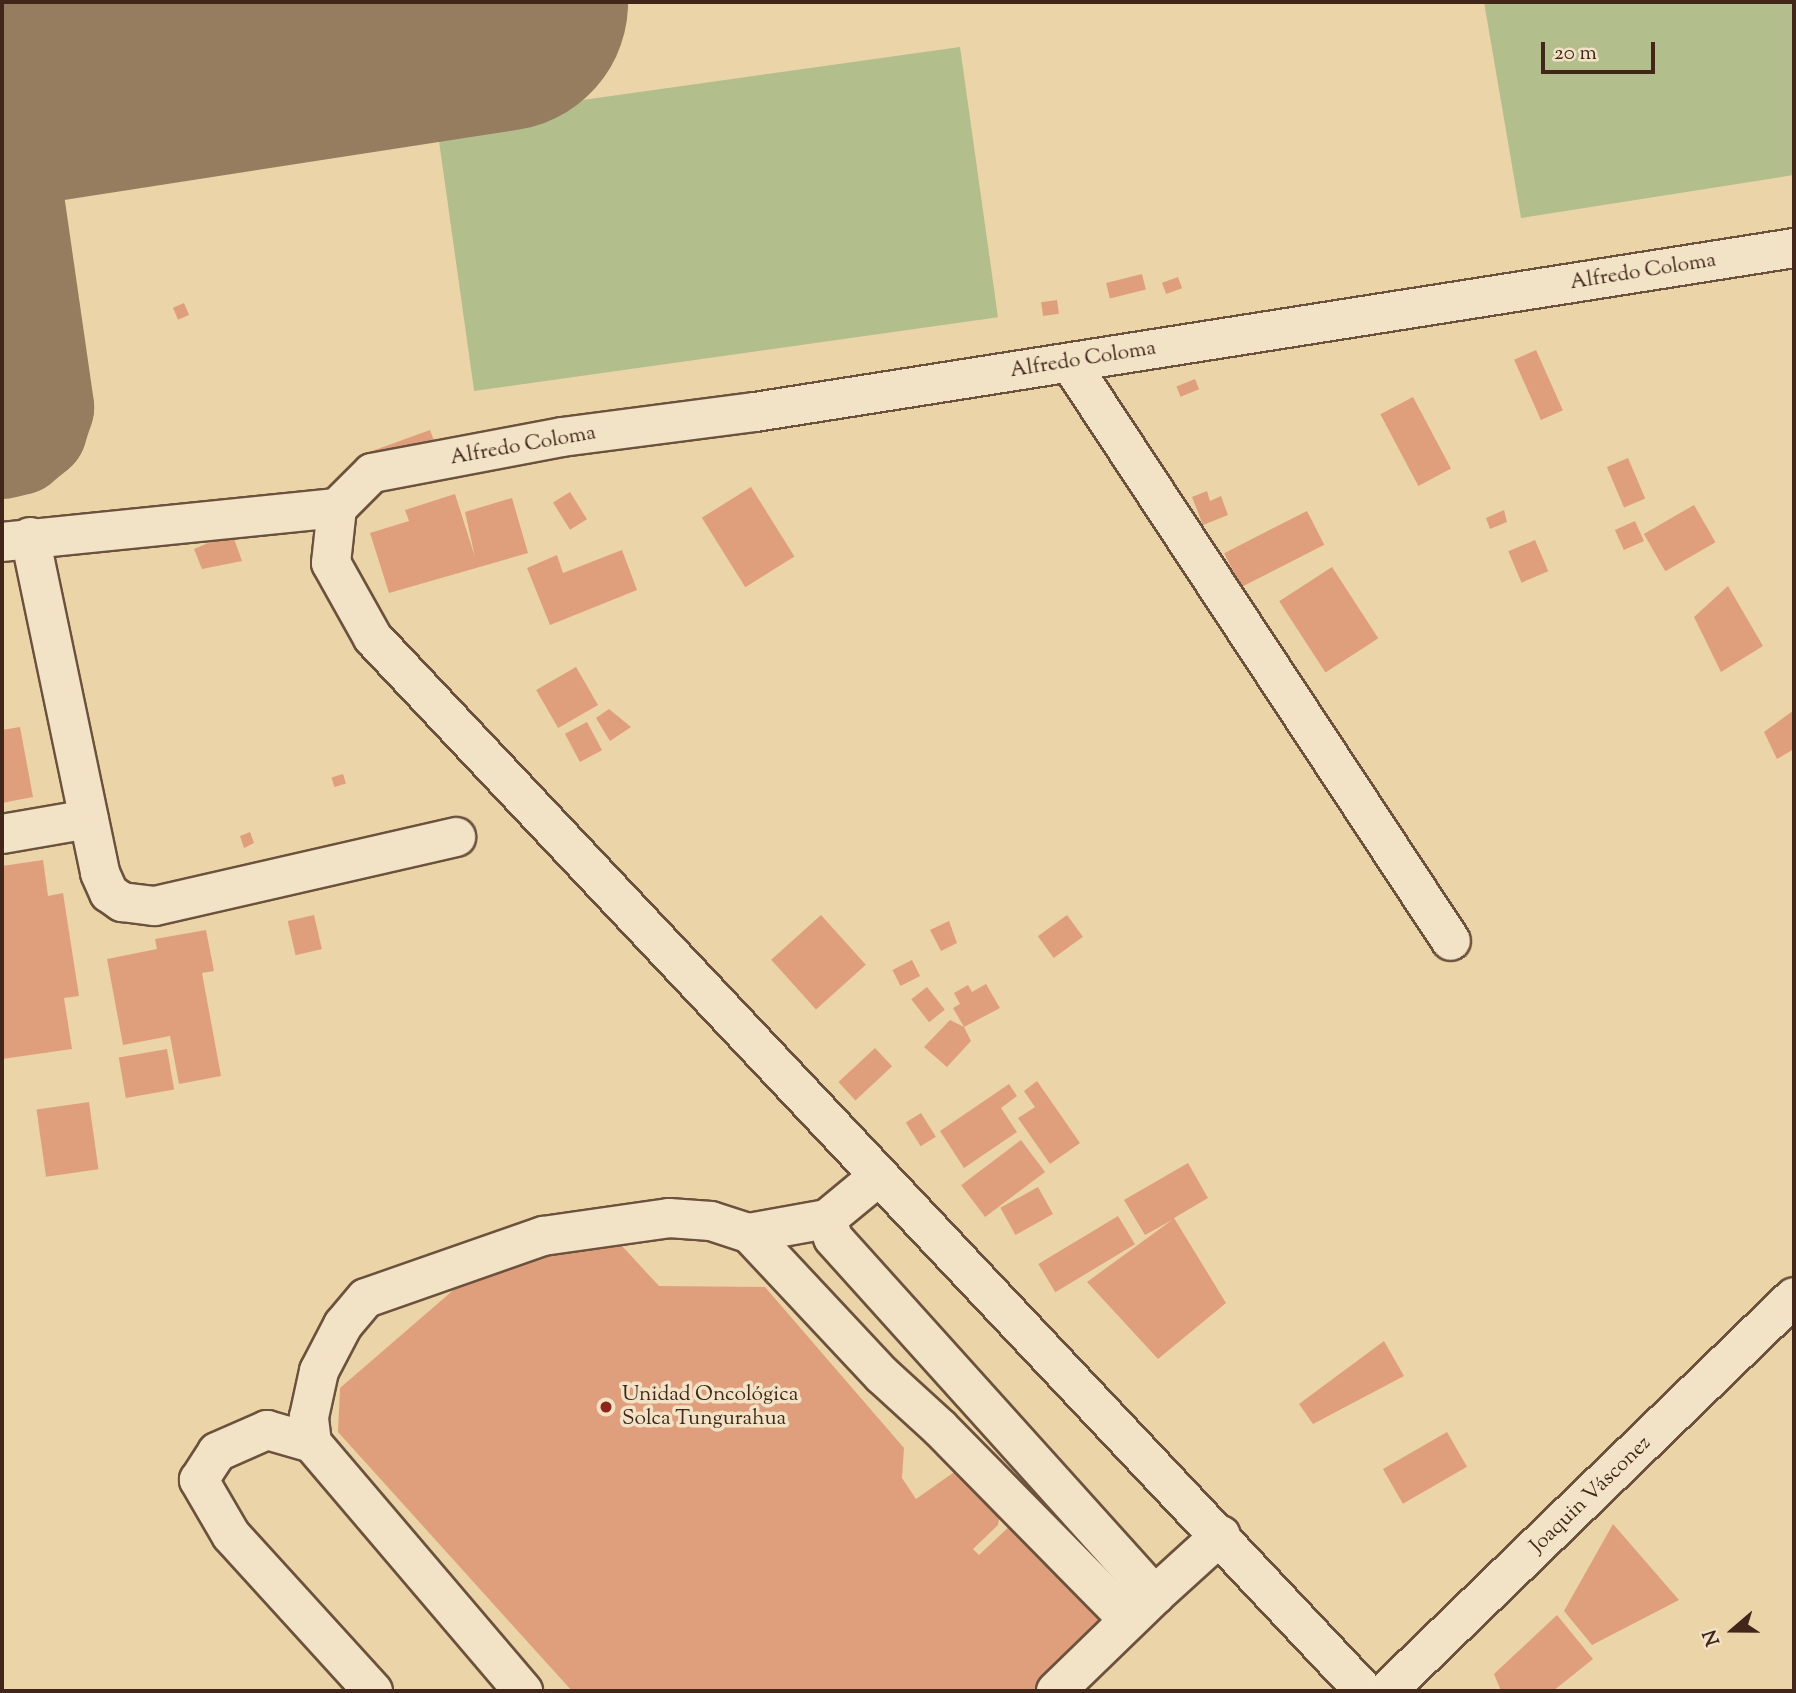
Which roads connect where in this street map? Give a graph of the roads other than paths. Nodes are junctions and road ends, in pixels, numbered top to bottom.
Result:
1 (1794, 248) edge
2 (1070, 363) junction
3 (337, 508) junction
4 (16, 539) edge
5 (89, 819) junction
6 (2, 834) edge
7 (456, 837) dead end
8 (1451, 941) dead end
9 (879, 1176) junction
10 (827, 1219) junction
11 (749, 1233) junction
12 (1794, 1297) edge
13 (312, 1443) junction
14 (1221, 1535) junction
15 (1142, 1607) junction
16 (373, 1691) edge
17 (523, 1691) edge
18 (1056, 1691) edge
19 (1364, 1691) edge
20 (1387, 1691) edge

1 - 2 street, Alfredo Coloma
2 - 3 street, Alfredo Coloma
2 - 8 street
3 - 4 street
3 - 9 street
4 - 5 street
5 - 6 street
5 - 7 street
9 - 10 street
9 - 14 street
10 - 11 street
10 - 15 street
11 - 13 street
11 - 15 street
12 - 20 street, Joaquin Vásconez
13 - 16 street
13 - 17 street
14 - 15 street
14 - 19 street
15 - 18 street

